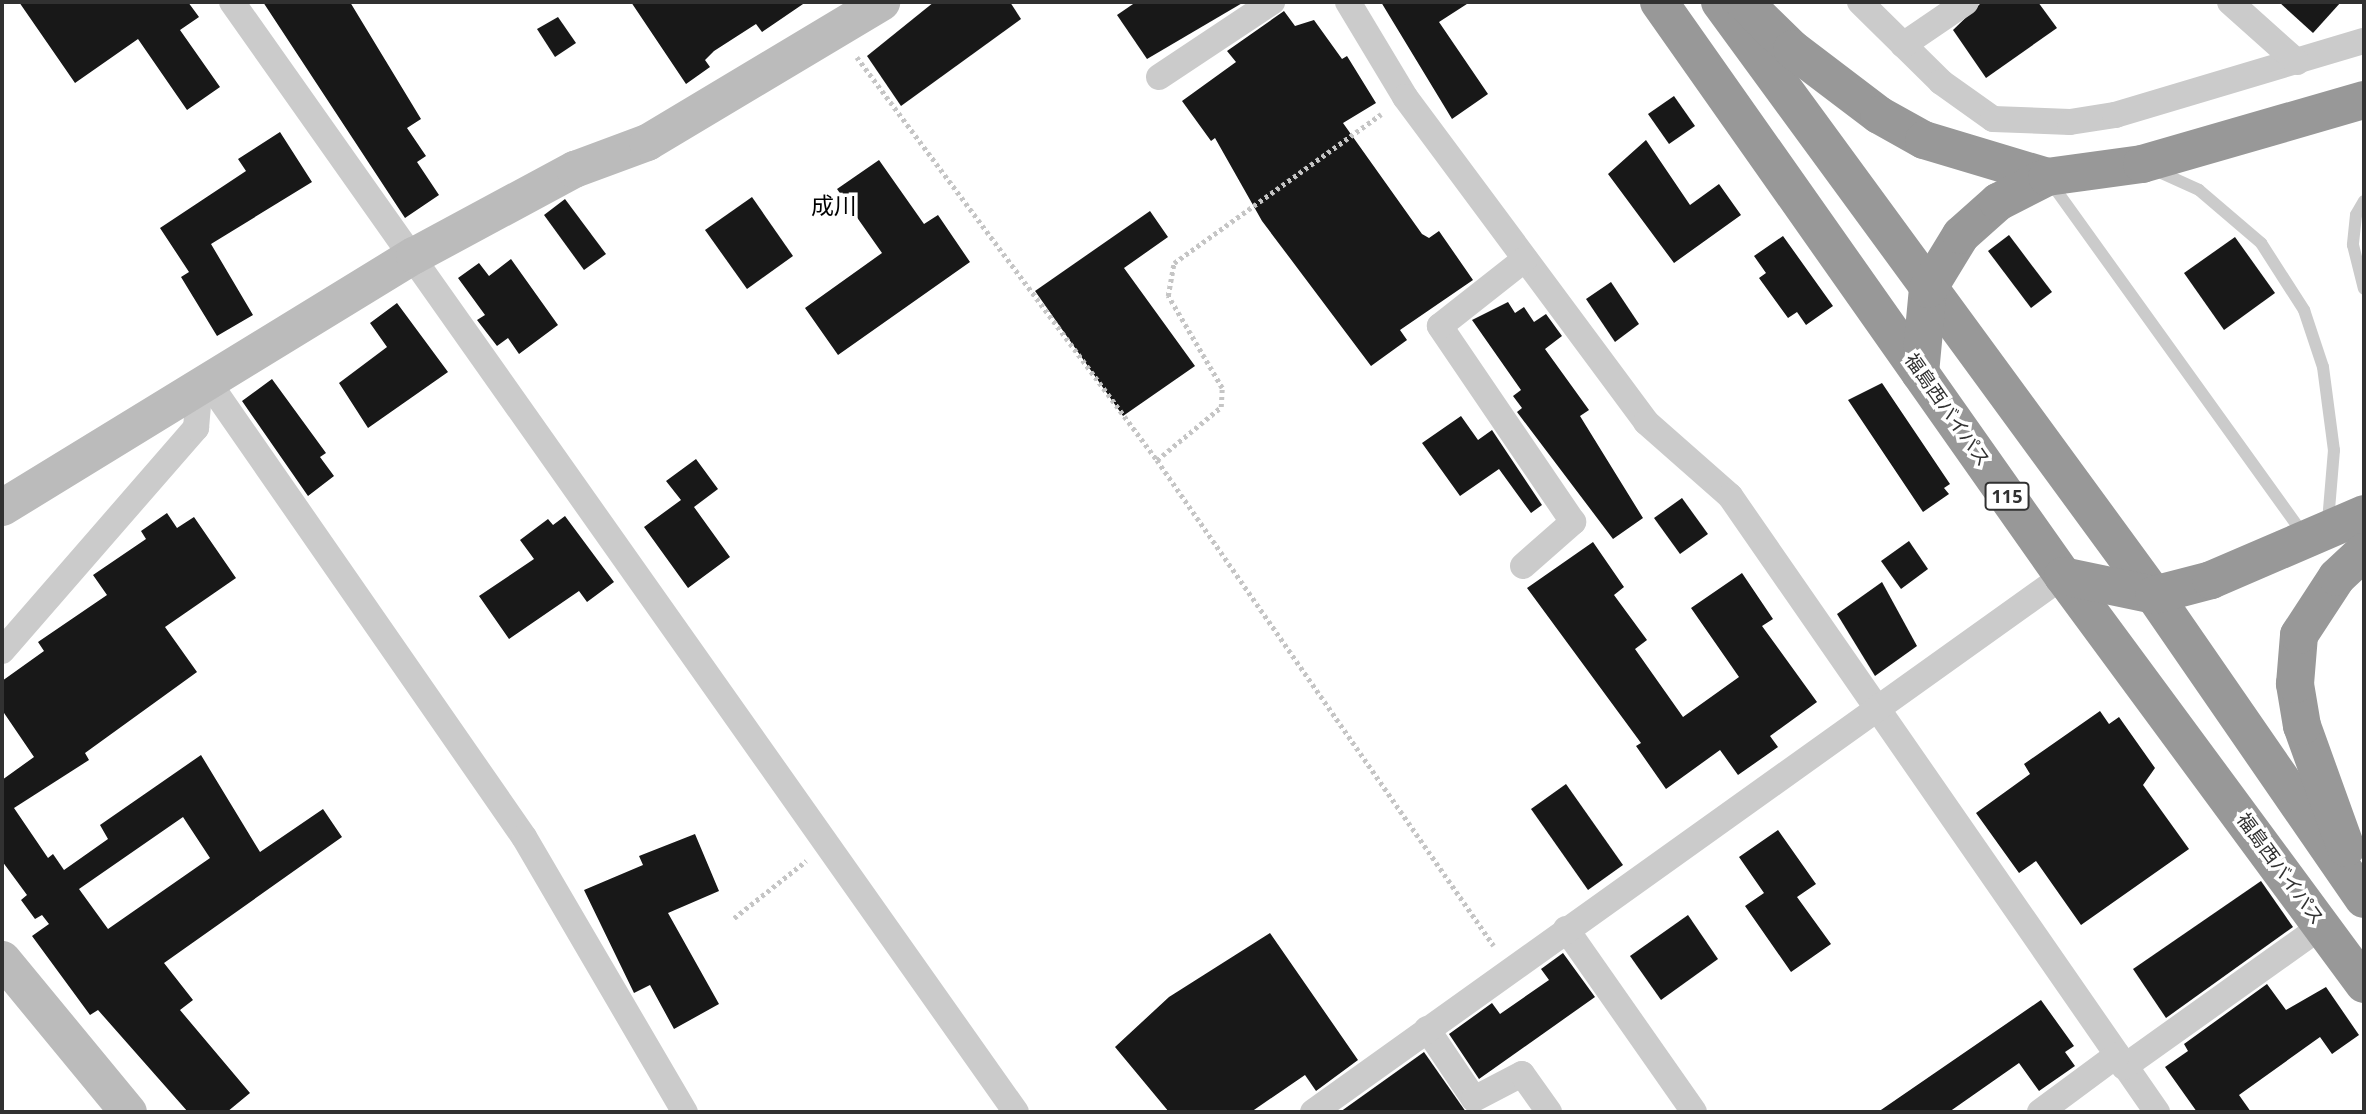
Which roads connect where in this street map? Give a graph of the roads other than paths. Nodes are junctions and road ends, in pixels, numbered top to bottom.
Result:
1 (232, 2) edge
2 (881, 2) edge
3 (1272, 2) edge
4 (1348, 2) edge
5 (1659, 2) edge
6 (1720, 2) edge
7 (1744, 2) edge
8 (1860, 2) edge
9 (1966, 2) edge
10 (2231, 2) edge
11 (2364, 41) edge
12 (1903, 45) junction
13 (2297, 62) junction
14 (1159, 77) dead end
15 (2364, 100) edge
16 (2142, 164) junction
17 (2047, 177) junction
18 (2364, 201) edge
19 (414, 255) junction
20 (1525, 259) junction
21 (1928, 289) junction
22 (2364, 289) edge
23 (1920, 373) junction
24 (204, 386) junction
25 (2, 508) edge
26 (2364, 514) edge
27 (2318, 536) junction
28 (2364, 552) edge
29 (1523, 566) dead end
30 (2063, 576) junction
31 (2154, 595) junction
32 (2, 652) edge
33 (1879, 705) junction
34 (2364, 899) edge
35 (2322, 926) junction
36 (1566, 929) junction
37 (2, 959) edge
38 (2364, 984) edge
39 (1427, 1030) junction
40 (2121, 1061) junction
41 (128, 1112) edge
42 (685, 1112) edge
43 (1016, 1112) edge
44 (1313, 1112) edge
45 (1549, 1112) edge
46 (1694, 1112) edge
47 (2040, 1112) edge
48 (2157, 1112) edge

1 - 19 street
2 - 19 street
3 - 14 street
4 - 20 street
5 - 23 highway, 福島西バイパス / 115
6 - 21 highway
7 - 17 highway
8 - 12 street
9 - 12 street
10 - 13 street
11 - 13 street
12 - 13 street
15 - 16 highway
16 - 17 highway
16 - 27 lane
17 - 21 highway
17 - 27 lane
18 - 22 lane
19 - 24 street
19 - 43 street
20 - 29 street
20 - 33 street
21 - 23 highway
21 - 31 highway
23 - 30 highway, 福島西バイパス / 115
24 - 25 street
24 - 32 street
24 - 42 street
26 - 27 highway
27 - 31 highway
28 - 34 highway
30 - 31 highway
30 - 33 street
30 - 35 highway, 福島西バイパス / 115
31 - 34 highway
33 - 36 street
33 - 40 street
35 - 38 highway, 福島西バイパス / 115
35 - 40 street
36 - 39 street
36 - 46 street
37 - 41 street
39 - 44 street
39 - 45 street
40 - 47 street
40 - 48 street

